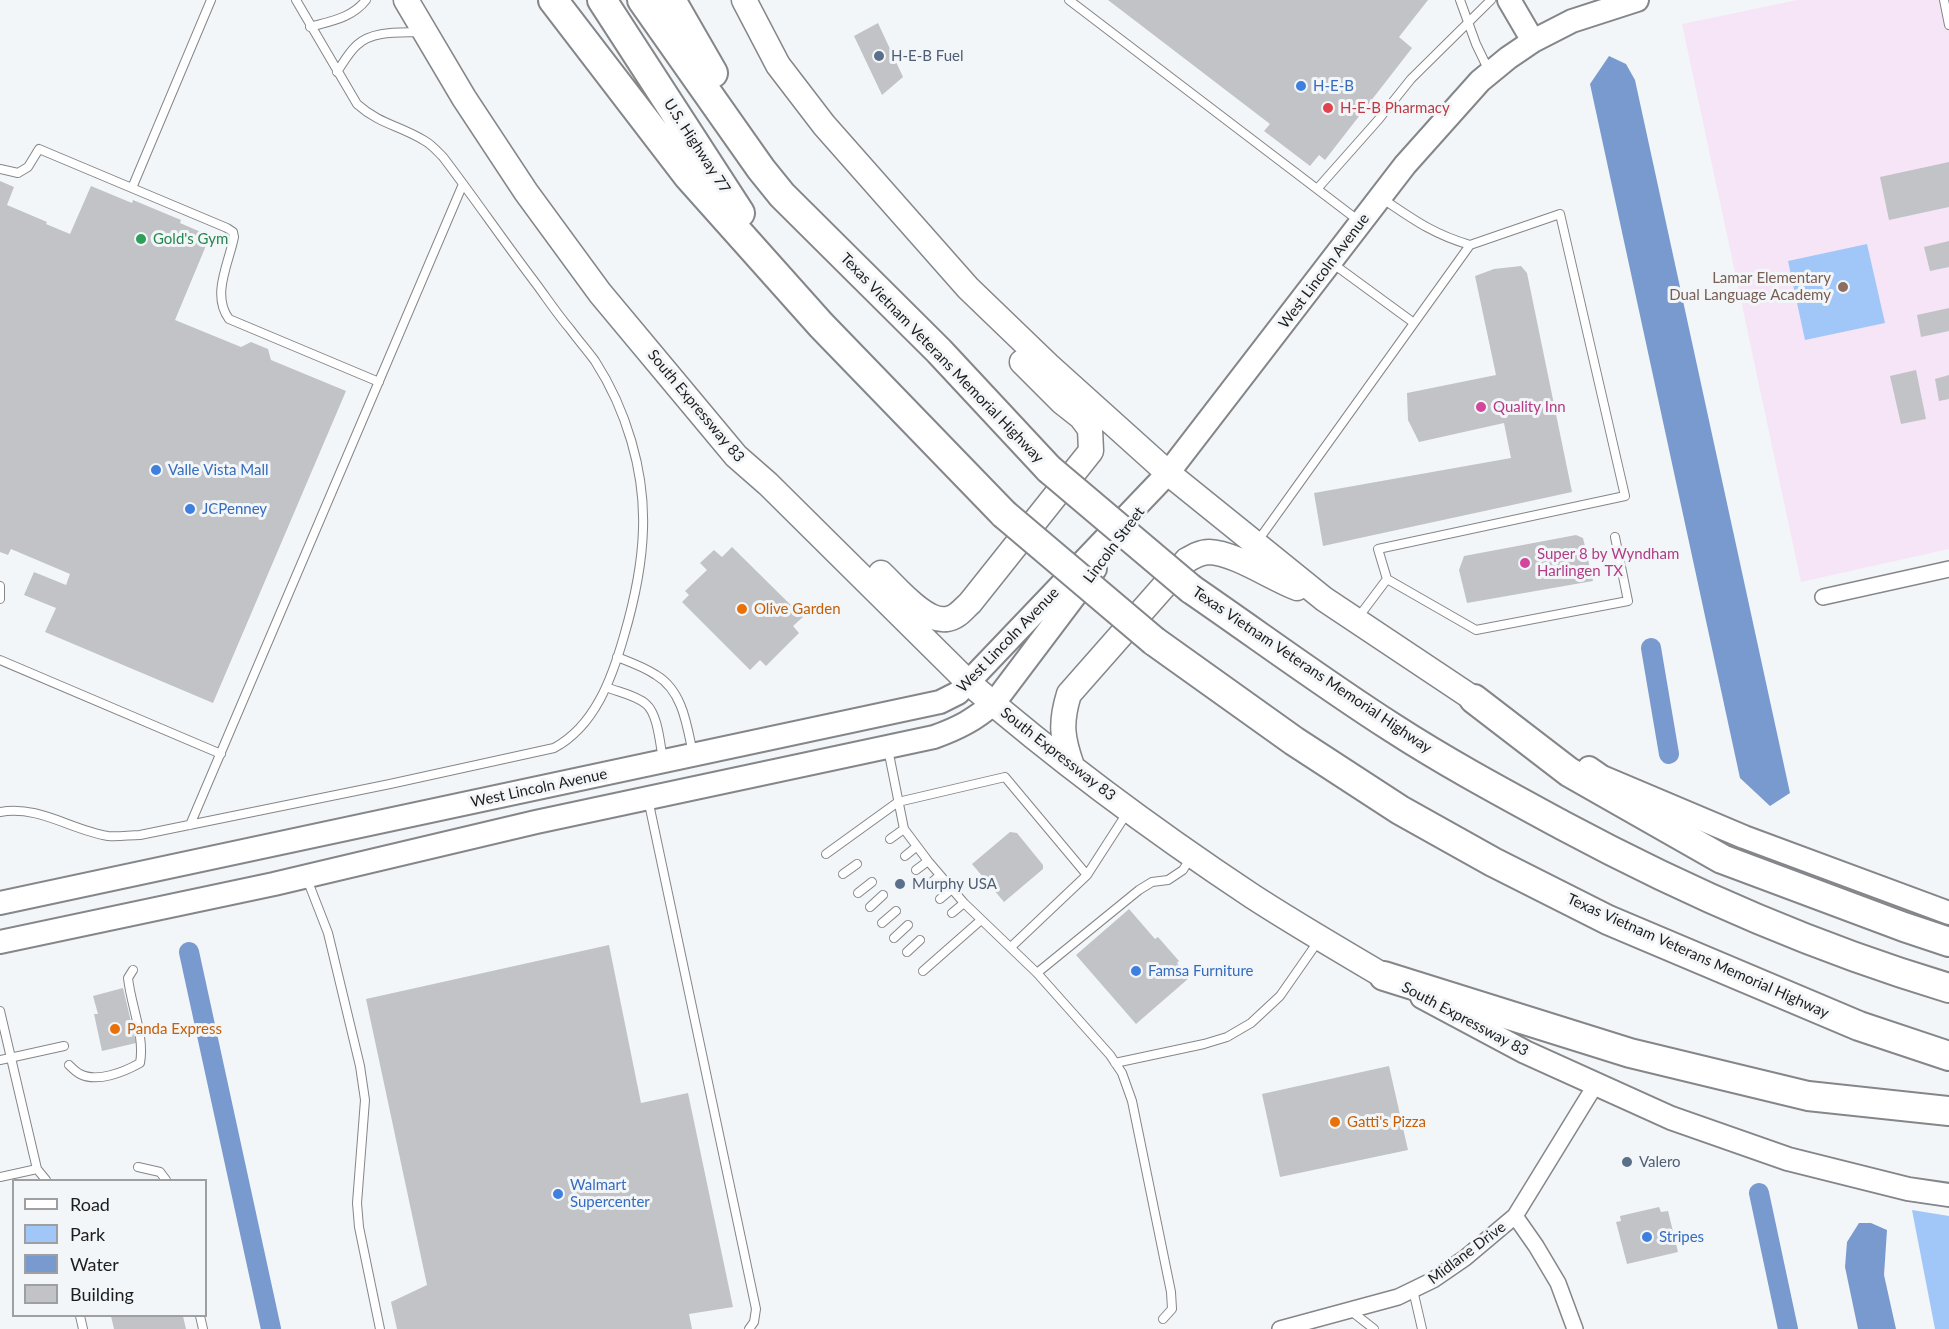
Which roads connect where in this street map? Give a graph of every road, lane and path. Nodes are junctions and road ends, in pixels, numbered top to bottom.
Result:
1 (211, 0) edge
2 (296, 0) edge
3 (366, 0) edge
4 (406, 0) edge
5 (553, 0) edge
6 (602, 0) edge
7 (642, 0) edge
8 (672, 0) edge
9 (744, 0) edge
10 (1069, 0) edge
11 (1460, 0) edge
12 (1491, 0) edge
13 (1509, 0) edge
14 (1637, 0) edge
15 (1944, 0) edge
16 (1468, 23) junction
17 (1949, 25) edge
18 (310, 27) junction
19 (424, 32) junction
20 (1533, 41) junction
21 (337, 72) junction
22 (1490, 73) junction
23 (0, 169) edge
24 (463, 184) junction
25 (132, 188) junction
26 (1317, 189) junction
27 (782, 195) junction
28 (1380, 198) junction
29 (1361, 223) junction
30 (1470, 245) junction
31 (1330, 262) junction
32 (968, 288) junction
33 (792, 293) junction
34 (1414, 324) junction
35 (379, 382) junction
36 (1168, 473) junction
37 (768, 484) junction
38 (1615, 537) dead end
39 (1256, 544) junction
40 (1949, 569) edge
41 (1388, 579) junction
42 (0, 586) edge
43 (1823, 597) dead end
44 (0, 599) edge
45 (1324, 599) junction
46 (1357, 621) junction
47 (617, 657) junction
48 (0, 660) edge
49 (969, 683) junction
50 (606, 687) junction
51 (1474, 699) junction
52 (993, 704) junction
53 (888, 747) junction
54 (220, 754) junction
55 (693, 755) junction
56 (663, 762) junction
57 (1072, 766) junction
58 (648, 798) junction
59 (898, 802) junction
60 (1129, 810) junction
61 (0, 812) edge
62 (190, 825) junction
63 (904, 829) junction
64 (890, 839) dead end
65 (916, 847) junction
66 (826, 854) dead end
67 (1193, 855) junction
68 (905, 856) dead end
69 (928, 861) junction
70 (857, 864) dead end
71 (916, 870) dead end
72 (843, 874) dead end
73 (940, 875) junction
74 (1087, 875) junction
75 (306, 877) junction
76 (872, 882) dead end
77 (929, 885) dead end
78 (952, 889) junction
79 (858, 893) dead end
80 (883, 895) dead end
81 (940, 899) dead end
82 (0, 903) edge
83 (964, 903) junction
84 (870, 907) dead end
85 (896, 911) dead end
86 (952, 913) dead end
87 (1949, 913) edge
88 (981, 920) junction
89 (882, 923) dead end
90 (908, 925) dead end
91 (894, 938) dead end
92 (1321, 938) junction
93 (920, 940) dead end
94 (0, 942) edge
95 (1949, 942) edge
96 (1011, 947) junction
97 (907, 952) dead end
98 (133, 970) dead end
99 (923, 971) dead end
100 (1037, 973) junction
101 (1384, 976) junction
102 (1949, 988) edge
103 (0, 1011) edge
104 (64, 1046) dead end
105 (1949, 1056) edge
106 (11, 1058) junction
107 (0, 1060) edge
108 (1115, 1063) junction
109 (69, 1065) dead end
110 (1596, 1084) junction
111 (1949, 1111) edge
112 (138, 1167) dead end
113 (37, 1169) junction
114 (0, 1177) edge
115 (45, 1179) edge
116 (165, 1179) edge
117 (1949, 1195) edge
118 (1515, 1216) junction
119 (1413, 1290) junction
120 (1351, 1311) junction
121 (1163, 1318) dead end
122 (380, 1329) edge
123 (749, 1329) edge
124 (1280, 1329) edge
125 (1374, 1329) edge
126 (1422, 1329) edge
127 (1575, 1329) edge

1 - 25 lane
2 - 18 lane
3 - 18 lane
4 - 19 main road, South Expressway 83
5 - 33 highway
6 - 33 highway, U.S. Highway 77
7 - 27 highway
8 - 27 highway
9 - 32 main road
10 - 26 lane
11 - 16 lane
12 - 16 lane
13 - 20 street
14 - 20 street, West Lincoln Avenue
15 - 17 lane
16 - 22 lane
16 - 26 lane
18 - 21 lane
19 - 21 lane
19 - 37 main road, South Expressway 83
20 - 22 street, West Lincoln Avenue
21 - 24 lane
22 - 28 street, West Lincoln Avenue
23 - 25 lane
24 - 35 lane
24 - 47 lane
25 - 35 lane
26 - 29 lane
27 - 102 highway, Texas Vietnam Veterans Memorial Highway, bridge
28 - 29 street, West Lincoln Avenue
28 - 30 lane
29 - 31 street, West Lincoln Avenue
30 - 34 lane
30 - 41 lane
31 - 34 lane
31 - 36 street, West Lincoln Avenue
32 - 36 main road
32 - 37 main road
33 - 105 highway, Texas Vietnam Veterans Memorial Highway, bridge
34 - 39 lane
35 - 54 lane
36 - 39 main road
36 - 49 street, West Lincoln Avenue
36 - 52 street, Lincoln Street
37 - 49 main road, South Expressway 83
38 - 41 lane
39 - 45 main road
40 - 43 street
41 - 46 lane
42 - 44 lane
45 - 46 main road
45 - 57 main road
46 - 51 main road
47 - 50 lane
47 - 55 lane
48 - 54 lane
49 - 52 main road, South Expressway 83
49 - 55 street, West Lincoln Avenue
50 - 56 lane
50 - 62 lane
51 - 87 street
51 - 95 highway
52 - 53 street
52 - 57 main road, South Expressway 83
53 - 58 street
53 - 59 lane
54 - 62 lane
55 - 56 street, West Lincoln Avenue
56 - 82 street, West Lincoln Avenue
57 - 60 main road, South Expressway 83
58 - 75 street
58 - 123 lane
59 - 63 lane
59 - 66 lane
59 - 74 lane
60 - 67 main road, South Expressway 83
60 - 74 lane
61 - 62 lane
63 - 64 lane
63 - 65 lane
65 - 68 lane
65 - 69 lane
67 - 92 main road, South Expressway 83
67 - 100 lane
69 - 71 lane
69 - 73 lane
70 - 72 lane
73 - 77 lane
73 - 78 lane
74 - 96 lane
75 - 94 street
75 - 122 lane
76 - 79 lane
78 - 81 lane
78 - 83 lane
80 - 84 lane
83 - 86 lane
83 - 88 lane
85 - 89 lane
88 - 96 lane
88 - 99 lane
90 - 91 lane
92 - 101 main road, South Expressway 83
92 - 108 lane
93 - 97 lane
96 - 100 lane
98 - 109 lane
100 - 108 lane
101 - 110 street, South Expressway 83
101 - 111 highway
103 - 106 lane
104 - 106 lane
106 - 107 lane
106 - 113 lane
108 - 121 lane
110 - 117 street, South Expressway 83
110 - 118 street, Midlane Drive
112 - 116 lane
113 - 114 lane
113 - 115 lane
118 - 119 street, Midlane Drive
118 - 127 street
119 - 120 street, Midlane Drive
119 - 126 lane
120 - 124 street, Midlane Drive
120 - 125 lane

